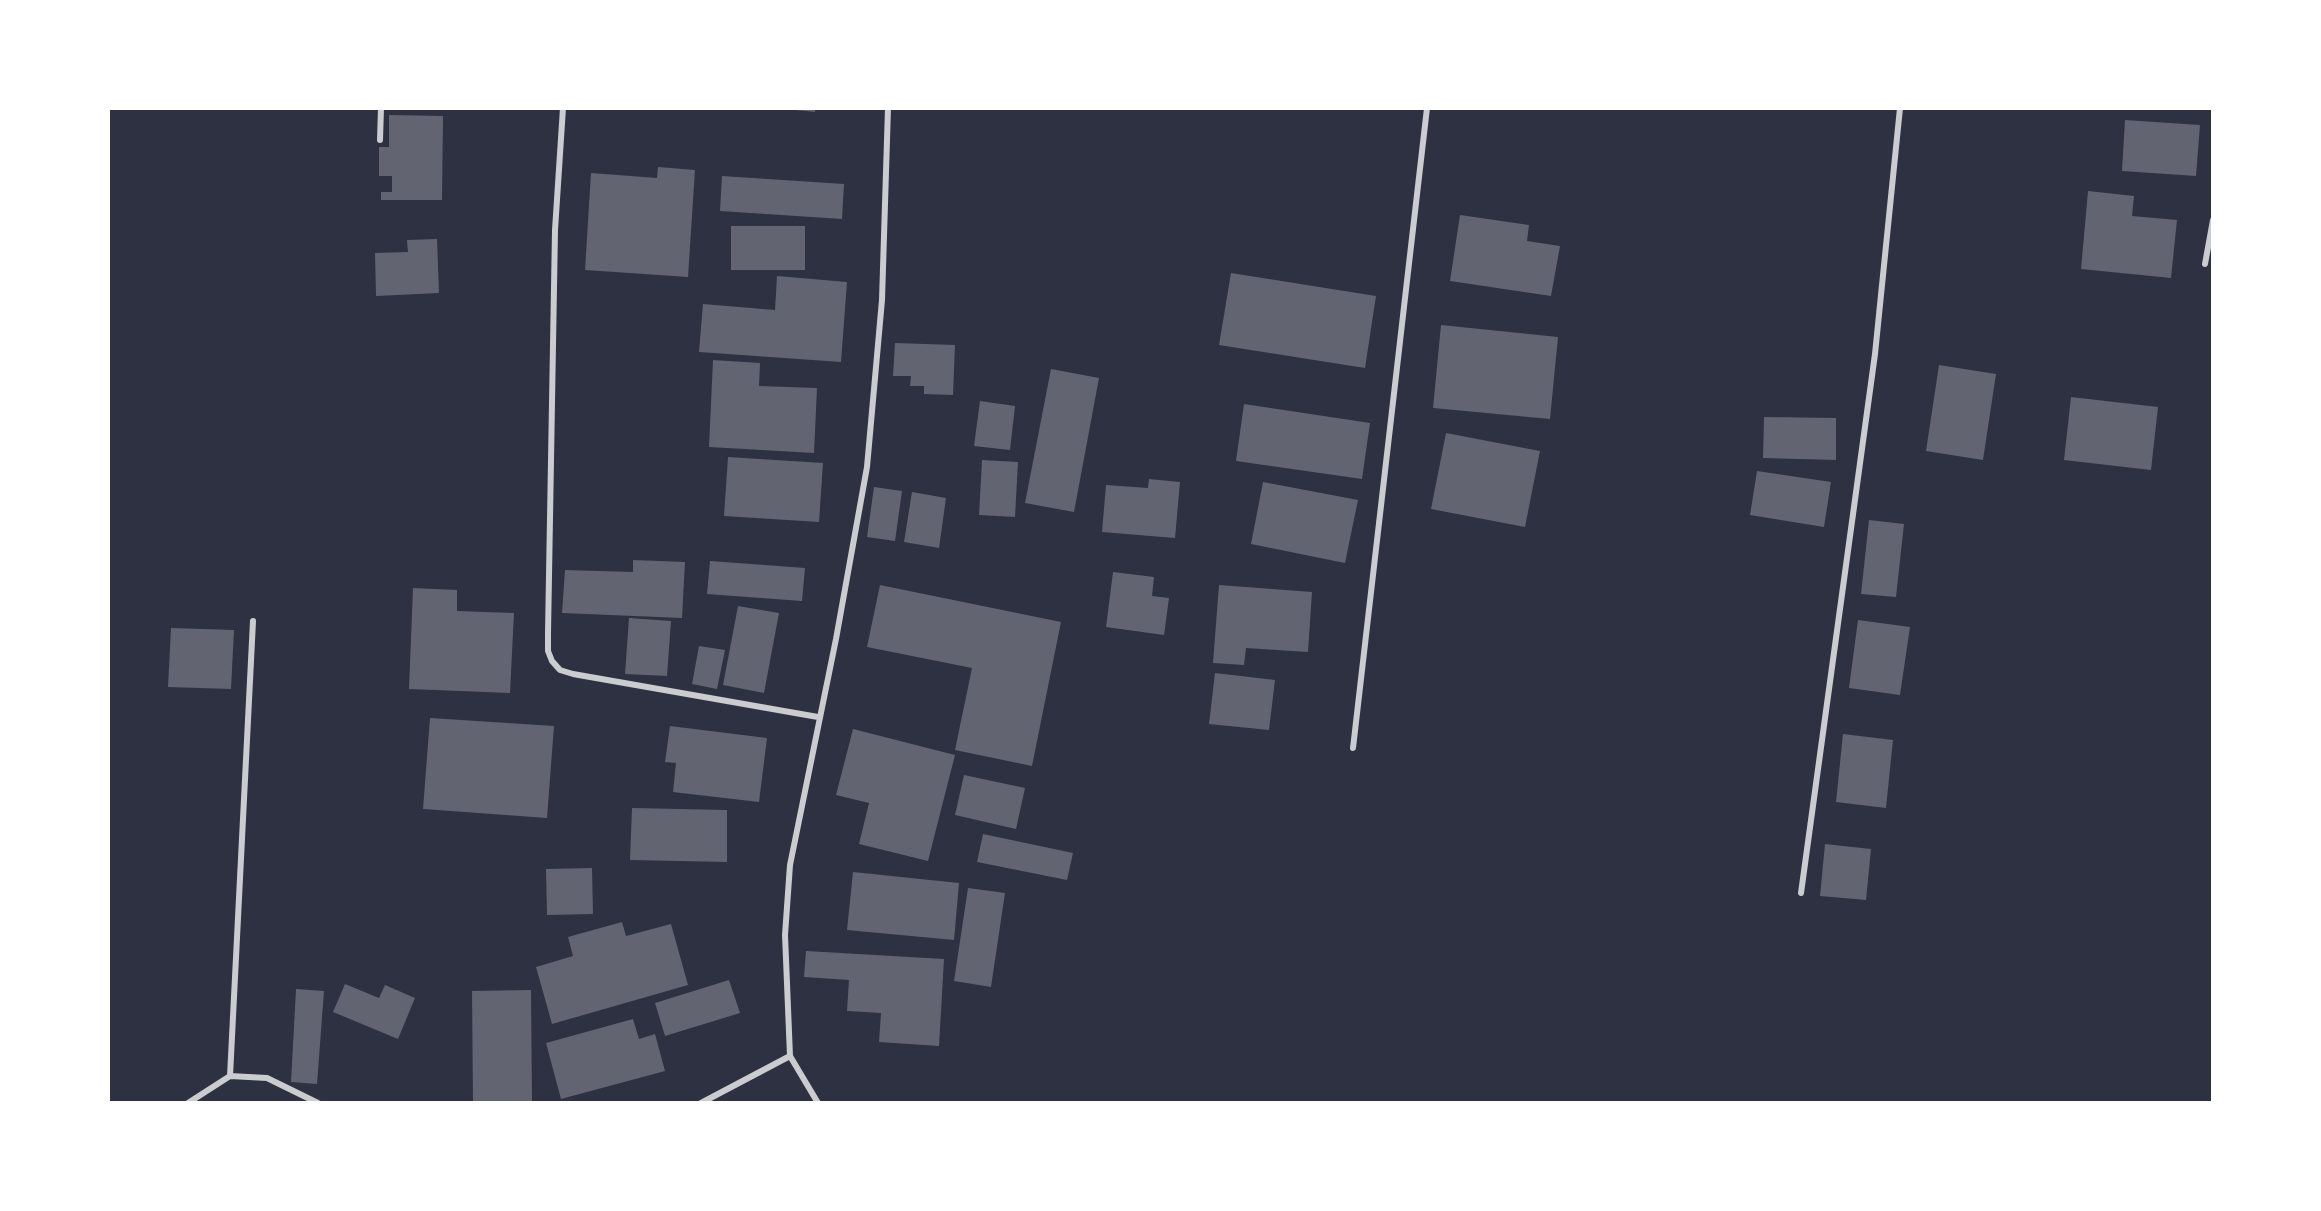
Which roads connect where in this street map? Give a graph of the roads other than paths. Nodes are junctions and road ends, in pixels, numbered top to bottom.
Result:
1 (381, 108) edge
2 (563, 108) edge
3 (888, 108) edge
4 (1426, 108) edge
5 (1900, 108) edge
6 (380, 140) dead end
7 (2213, 220) edge
8 (2205, 264) dead end
9 (253, 621) dead end
10 (818, 717) junction
11 (1353, 748) dead end
12 (1801, 893) dead end
13 (790, 1056) junction
14 (230, 1076) junction
15 (189, 1103) edge
16 (318, 1103) edge
17 (701, 1103) edge
18 (818, 1103) edge

1 - 6 street
2 - 10 street
3 - 10 street
4 - 11 street
5 - 12 street
7 - 8 street
9 - 14 street
10 - 13 street
13 - 17 street
13 - 18 street
14 - 15 street
14 - 16 street

